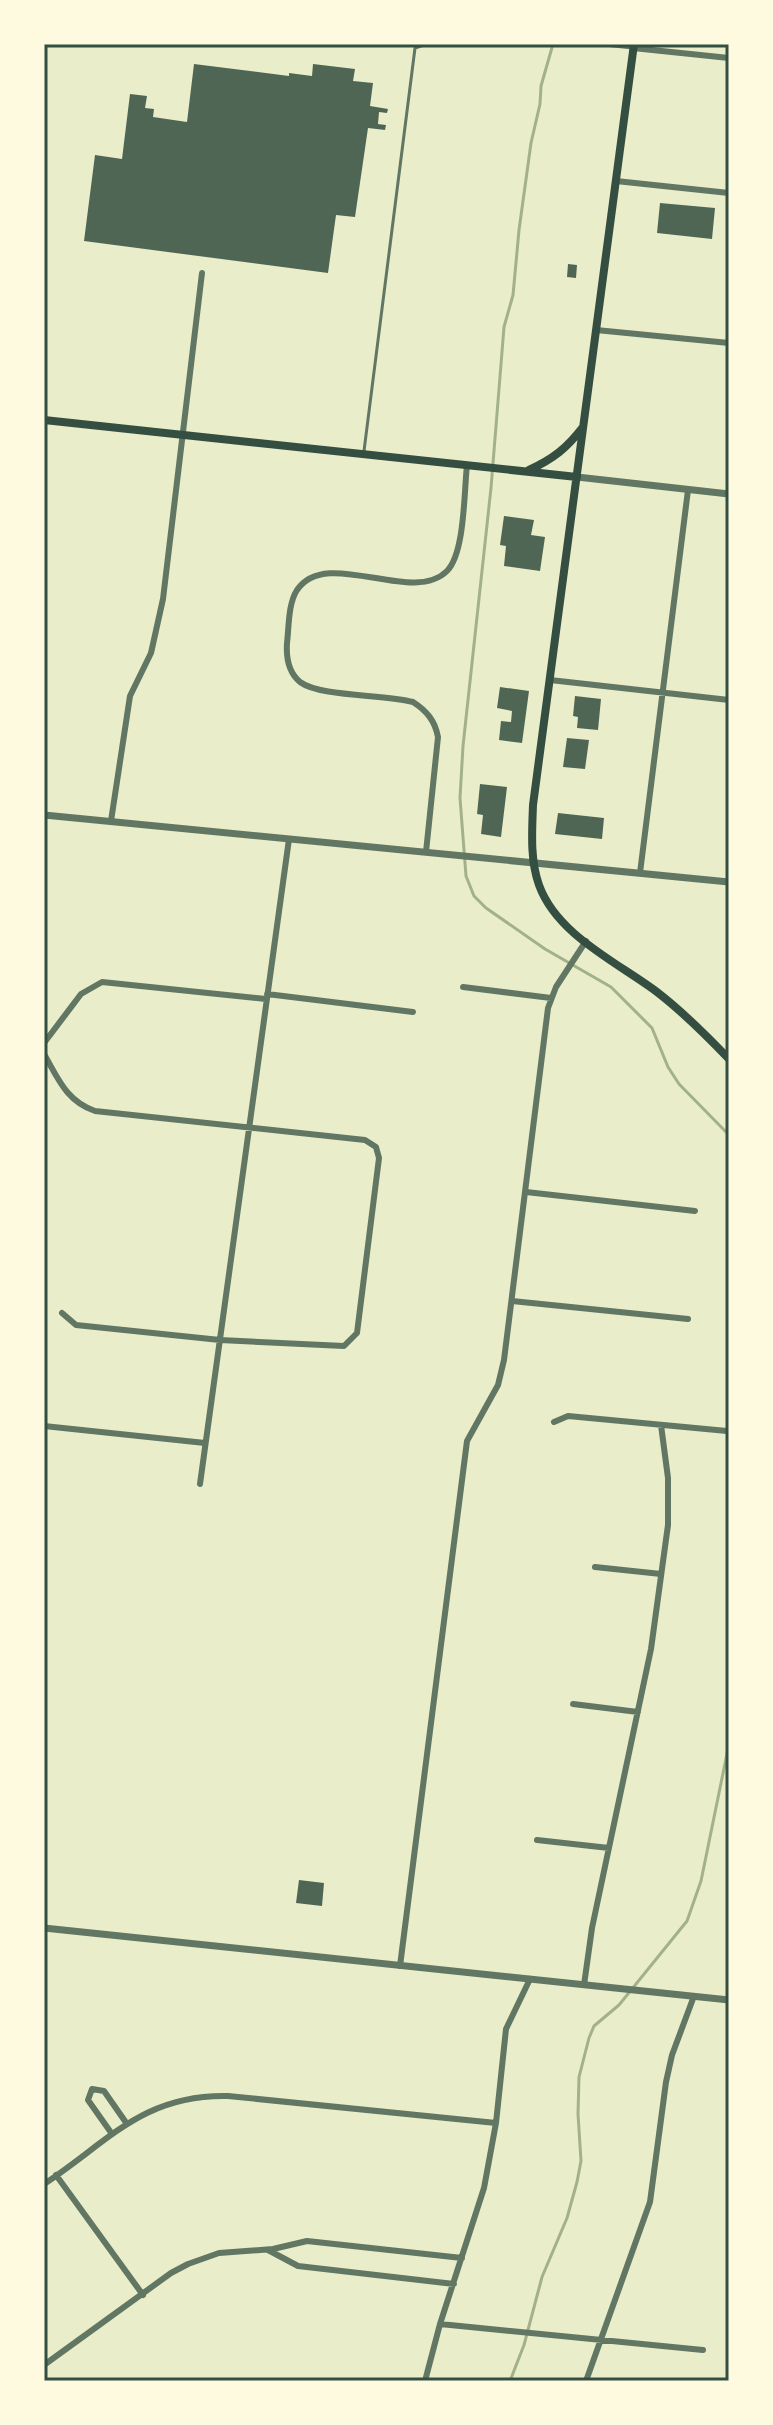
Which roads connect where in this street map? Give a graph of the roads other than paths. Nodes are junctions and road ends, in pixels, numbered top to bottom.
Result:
1 (427, 44) edge
2 (596, 44) edge
3 (634, 46) edge
4 (729, 58) edge
5 (616, 181) junction
6 (729, 193) edge
7 (202, 273) dead end
8 (596, 330) junction
9 (729, 343) edge
10 (44, 420) edge
11 (584, 427) junction
12 (181, 435) junction
13 (364, 454) junction
14 (471, 466) junction
15 (527, 471) junction
16 (577, 477) junction
17 (688, 490) junction
18 (729, 494) edge
19 (550, 680) junction
20 (662, 693) junction
21 (729, 700) edge
22 (44, 815) edge
23 (111, 821) junction
24 (289, 839) junction
25 (426, 852) junction
26 (534, 862) junction
27 (640, 873) junction
28 (729, 882) edge
29 (586, 941) junction
30 (463, 987) dead end
31 (266, 996) junction
32 (551, 998) junction
33 (413, 1012) dead end
34 (44, 1043) edge
35 (44, 1054) edge
36 (729, 1059) edge
37 (249, 1127) junction
38 (526, 1192) junction
39 (695, 1211) dead end
40 (512, 1301) junction
41 (62, 1313) dead end
42 (688, 1319) dead end
43 (220, 1340) junction
44 (554, 1422) dead end
45 (661, 1425) junction
46 (44, 1426) edge
47 (727, 1431) dead end
48 (205, 1443) junction
49 (200, 1484) dead end
50 (595, 1567) dead end
51 (661, 1574) junction
52 (573, 1704) dead end
53 (638, 1712) junction
54 (537, 1840) dead end
55 (609, 1848) junction
56 (44, 1928) edge
57 (400, 1966) junction
58 (530, 1979) junction
59 (584, 1985) junction
60 (694, 1996) junction
61 (729, 2000) edge
62 (496, 2123) junction
63 (127, 2124) junction
64 (112, 2134) junction
65 (56, 2175) junction
66 (44, 2184) edge
67 (268, 2250) junction
68 (462, 2258) junction
69 (454, 2284) junction
70 (143, 2295) junction
71 (440, 2324) junction
72 (602, 2340) junction
73 (703, 2350) dead end
74 (44, 2365) edge
75 (425, 2381) edge
76 (586, 2381) edge

1 - 13 lane
2 - 3 lane
3 - 4 street
3 - 5 main road
5 - 6 street
5 - 8 main road
7 - 12 street
8 - 9 street
8 - 11 main road
10 - 12 main road
11 - 15 main road
11 - 16 main road
12 - 13 main road
12 - 23 street
13 - 14 main road
14 - 15 main road
14 - 25 street
15 - 16 main road
16 - 17 street
16 - 19 main road
17 - 18 street
17 - 20 street
19 - 20 street
19 - 26 main road
20 - 21 street
20 - 27 street
22 - 23 street
23 - 24 street
24 - 25 street
24 - 31 street
25 - 26 street
26 - 27 street
26 - 29 main road
27 - 28 street
29 - 32 street
29 - 36 main road
30 - 32 street
31 - 33 street
31 - 34 street
31 - 37 street
32 - 38 street
35 - 37 street
37 - 43 street
37 - 43 street
38 - 39 street
38 - 40 street
40 - 42 street
40 - 57 street
41 - 43 street
43 - 48 street
44 - 45 street
45 - 47 street
45 - 51 street
46 - 48 street
48 - 49 street
50 - 51 street
51 - 53 street
52 - 53 street
53 - 55 street
54 - 55 street
55 - 59 street
56 - 57 street
57 - 58 street
58 - 59 street
58 - 62 street
59 - 60 street
60 - 61 street
60 - 72 street
62 - 63 street
62 - 68 street
63 - 64 street
63 - 64 street
64 - 65 street
65 - 66 street
65 - 70 street
67 - 68 street
67 - 69 street
67 - 70 street
68 - 69 street
69 - 71 street
70 - 74 street
71 - 72 street
71 - 75 street
72 - 73 street
72 - 76 street

